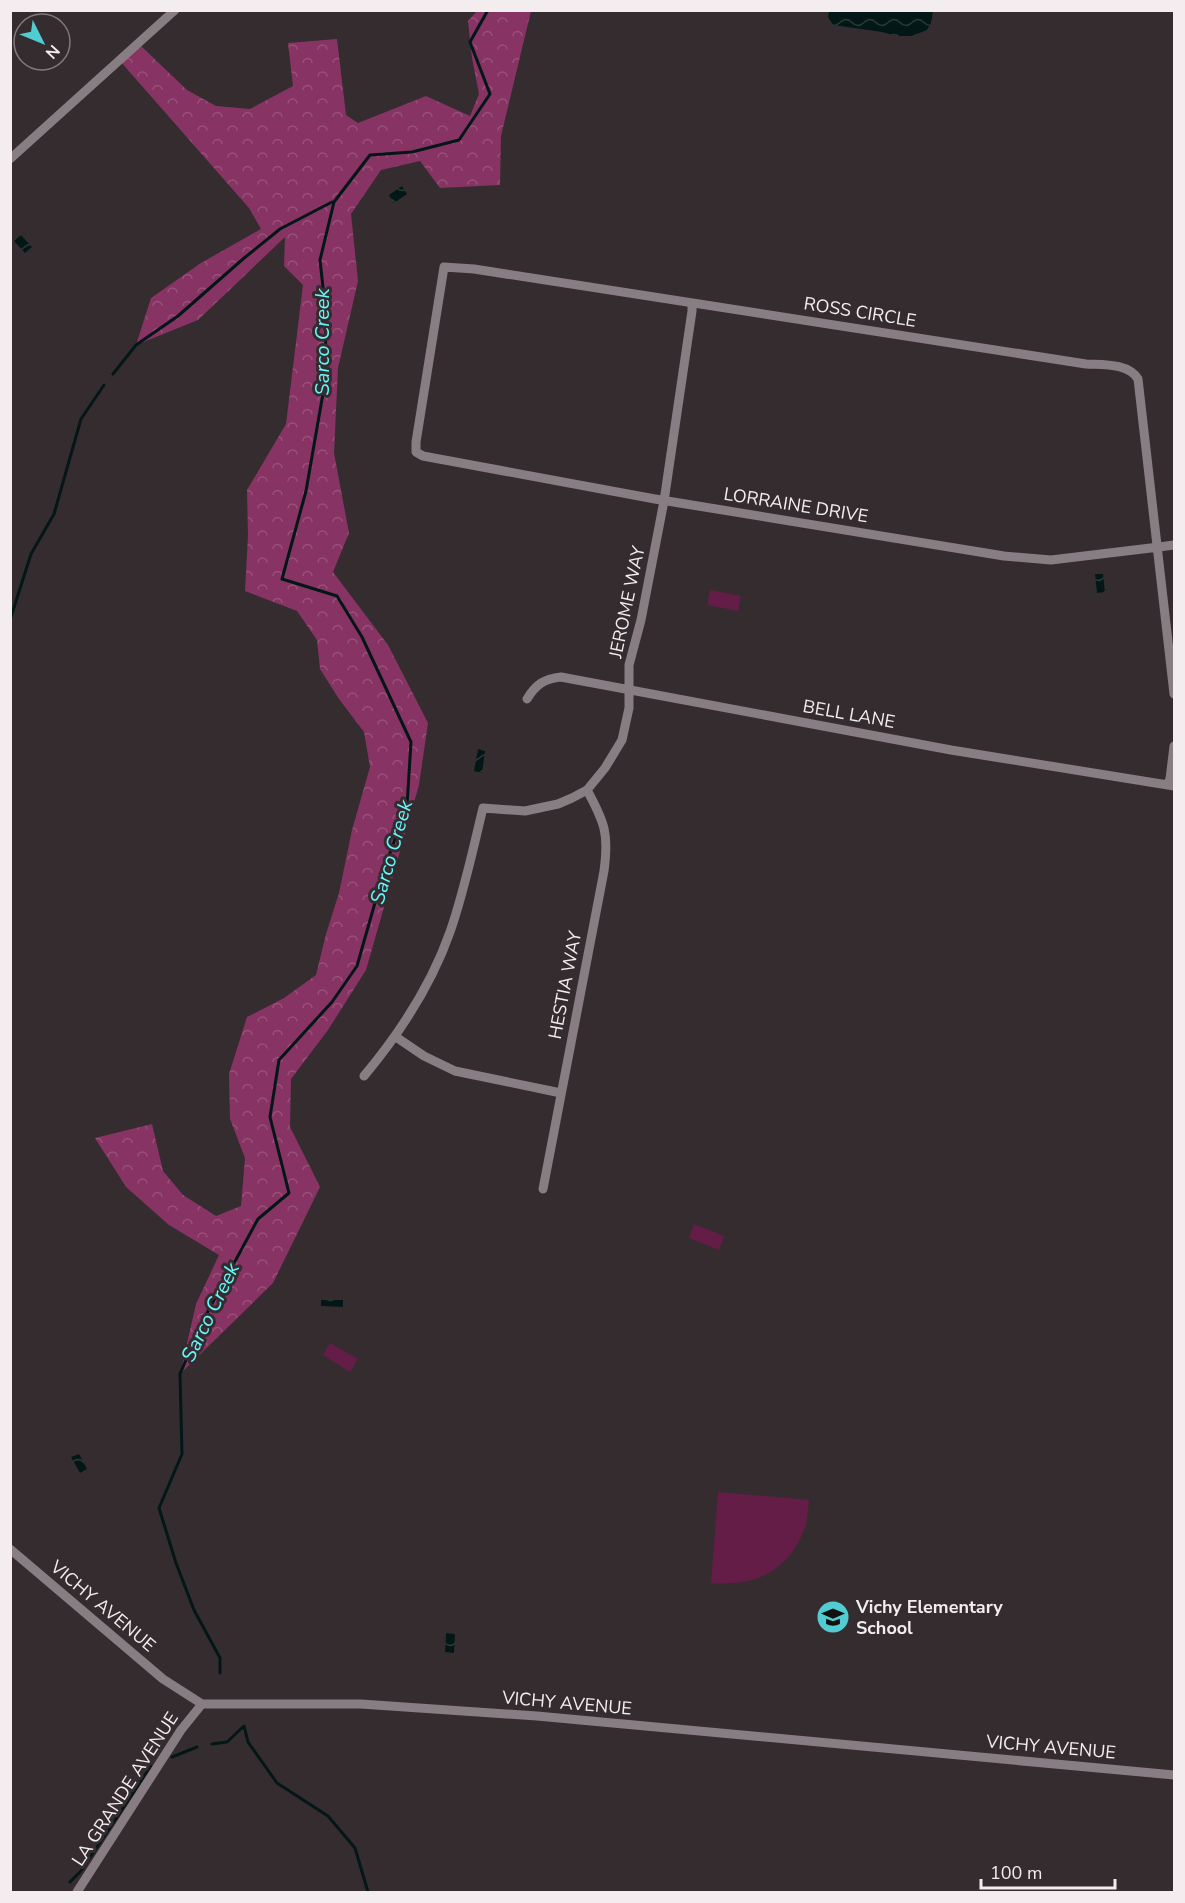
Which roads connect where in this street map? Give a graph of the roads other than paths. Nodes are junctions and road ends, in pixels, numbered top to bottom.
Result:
1 (175, 10) edge
2 (10, 159) edge
3 (692, 303) junction
4 (416, 452) joint
5 (664, 501) junction
6 (1174, 545) edge
7 (1159, 547) junction
8 (630, 691) junction
9 (1174, 694) edge
10 (527, 699) dead end
11 (1174, 746) edge
12 (1171, 786) edge
13 (587, 790) junction
14 (396, 1037) junction
15 (364, 1076) dead end
16 (561, 1094) junction
17 (543, 1189) dead end
18 (10, 1549) edge
19 (202, 1704) junction
20 (1174, 1775) edge
21 (77, 1893) edge

1 - 2 street
3 - 4 street, ROSS CIRCLE
3 - 5 street, JEROME WAY
3 - 7 street, ROSS CIRCLE
4 - 5 street, LORRAINE DRIVE
5 - 7 street, LORRAINE DRIVE
5 - 8 street, JEROME WAY
6 - 7 street, LORRAINE DRIVE
7 - 9 street, ROSS CIRCLE
8 - 10 street, BELL LANE
8 - 12 street, BELL LANE
8 - 13 street, JEROME WAY
11 - 12 street
13 - 14 street, JEROME WAY
13 - 16 street, HESTIA WAY
14 - 15 street
14 - 16 street
16 - 17 street, HESTIA WAY
18 - 19 street, VICHY AVENUE
19 - 20 street, VICHY AVENUE
19 - 21 street, LA GRANDE AVENUE

